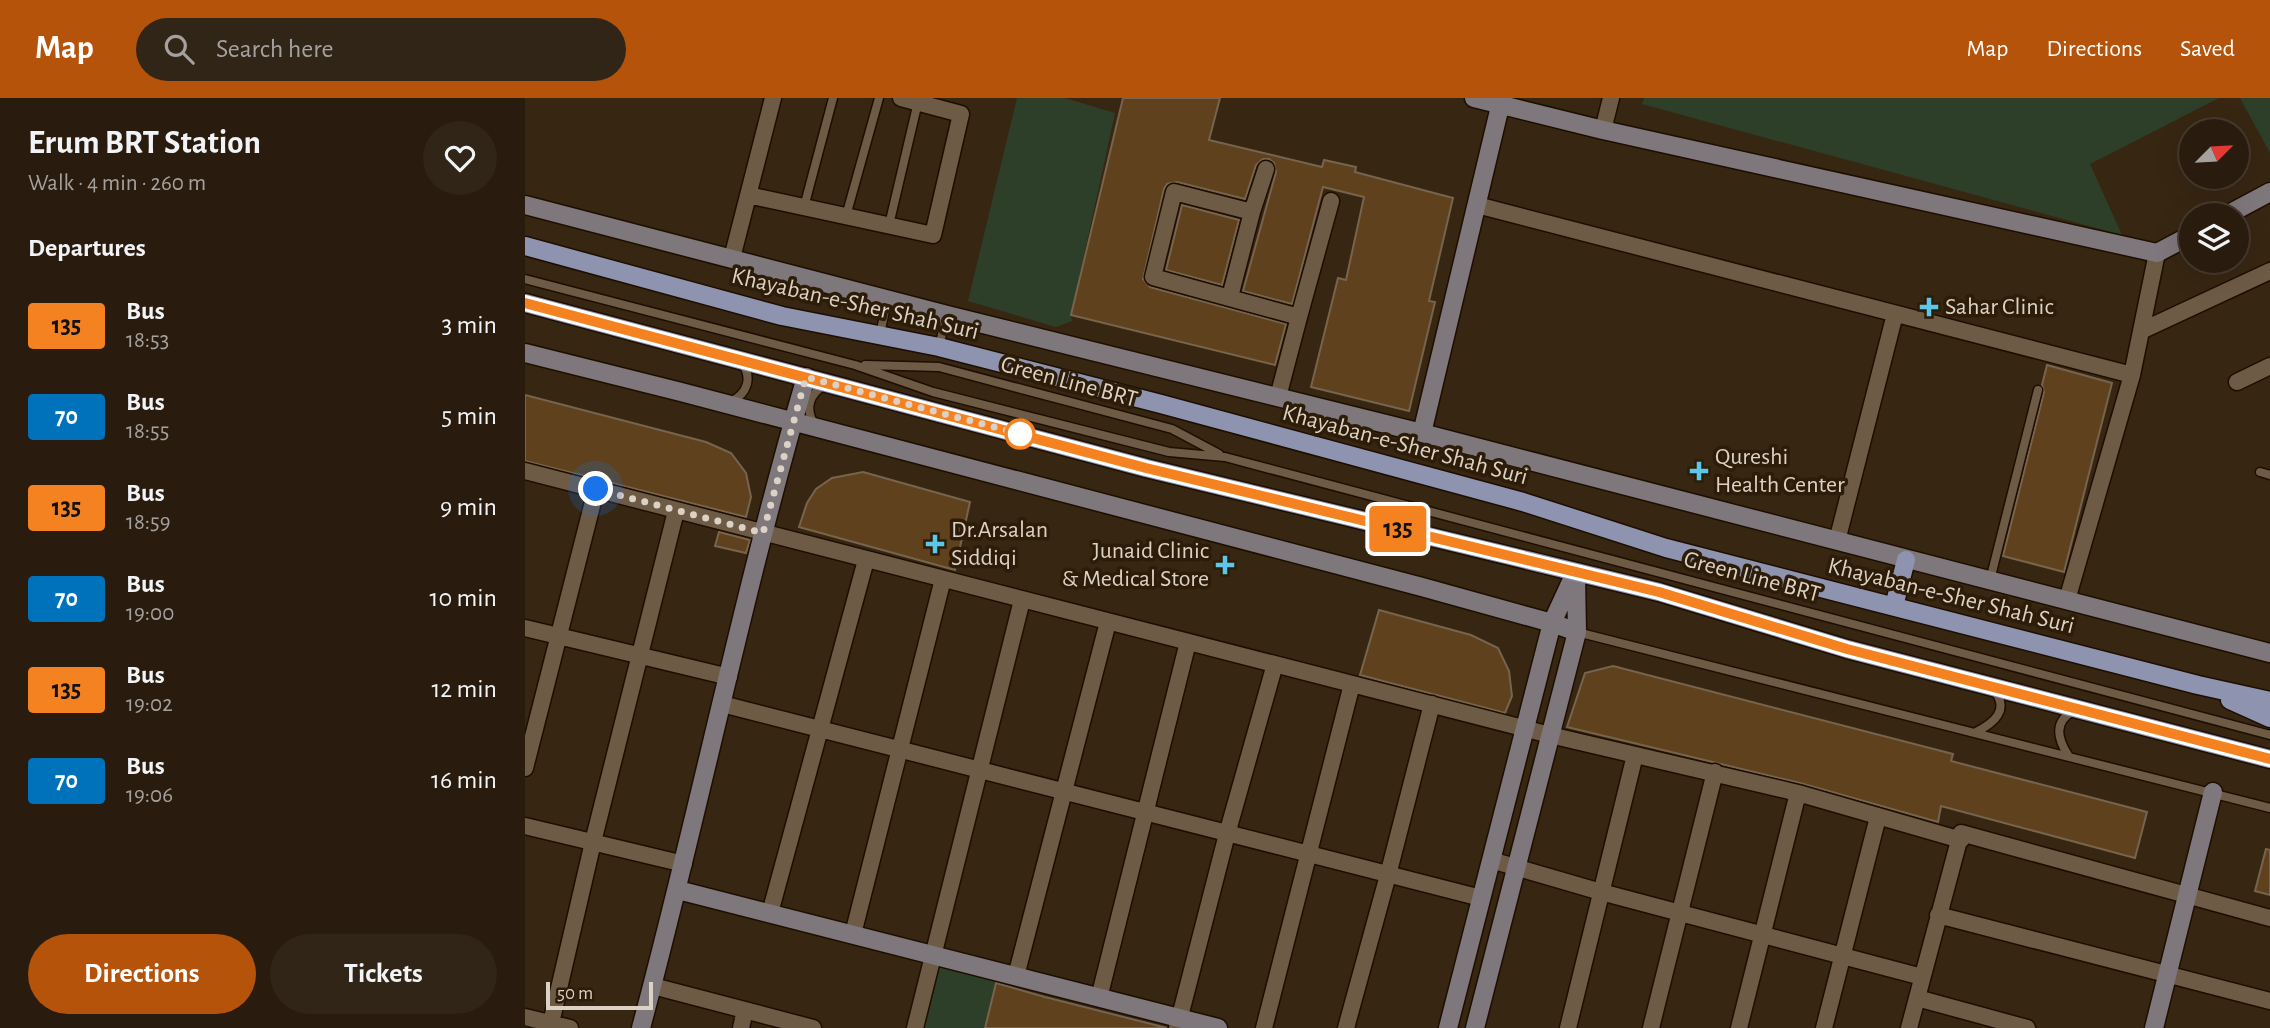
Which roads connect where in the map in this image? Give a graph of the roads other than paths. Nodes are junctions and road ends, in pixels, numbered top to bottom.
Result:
1 (773, 98) edge
2 (833, 98) edge
3 (879, 98) edge
4 (901, 98) edge
5 (1474, 98) edge
6 (1611, 98) edge
7 (918, 102) junction
8 (1502, 102) edge
9 (1603, 130) junction
10 (1266, 169) dead end
11 (2270, 192) edge
12 (748, 195) junction
13 (1331, 201) dead end
14 (2249, 203) edge
15 (525, 205) edge
16 (1477, 205) junction
17 (804, 207) junction
18 (1252, 212) junction
19 (846, 216) junction
20 (889, 225) junction
21 (2179, 241) edge
22 (525, 246) edge
23 (2157, 253) junction
24 (732, 258) junction
25 (2270, 271) edge
26 (525, 279) edge
27 (1230, 297) junction
28 (888, 299) junction
29 (525, 303) edge
30 (1895, 314) junction
31 (947, 315) junction
32 (1299, 317) junction
33 (2141, 331) junction
34 (880, 335) junction
35 (939, 347) junction
36 (525, 353) edge
37 (737, 359) junction
38 (855, 365) junction
39 (2270, 366) edge
40 (2132, 374) junction
41 (806, 377) junction
42 (2237, 382) dead end
43 (831, 383) junction
44 (2038, 390) dead end
45 (1278, 397) junction
46 (724, 403) junction
47 (793, 421) junction
48 (817, 428) junction
49 (1422, 433) junction
50 (1225, 457) junction
51 (525, 471) edge
52 (2260, 472) dead end
53 (2270, 475) edge
54 (596, 489) junction
55 (676, 510) junction
56 (763, 533) junction
57 (1837, 541) junction
58 (866, 560) junction
59 (1906, 560) junction
60 (1575, 573) junction
61 (943, 579) junction
62 (1989, 581) junction
63 (1022, 600) junction
64 (2067, 600) junction
65 (1894, 606) junction
66 (1108, 622) junction
67 (1552, 623) junction
68 (525, 628) edge
69 (1577, 632) junction
70 (558, 635) junction
71 (1188, 642) junction
72 (2270, 653) edge
73 (639, 656) junction
74 (1275, 664) junction
75 (729, 677) junction
76 (1352, 684) junction
77 (1986, 685) junction
78 (2198, 685) junction
79 (2270, 701) edge
80 (722, 704) junction
81 (1432, 704) junction
82 (2079, 709) junction
83 (2270, 718) edge
84 (1525, 728) junction
85 (820, 729) junction
86 (1976, 732) junction
87 (1550, 735) junction
88 (2270, 735) edge
89 (900, 750) junction
90 (1635, 755) junction
91 (2067, 755) junction
92 (2270, 759) edge
93 (525, 768) edge
94 (979, 770) junction
95 (1715, 772) junction
96 (1064, 792) junction
97 (2213, 792) junction
98 (1798, 793) junction
99 (2270, 808) edge
100 (1146, 813) junction
101 (1878, 817) junction
102 (525, 826) edge
103 (1227, 834) junction
104 (1961, 840) junction
105 (593, 842) junction
106 (1308, 856) junction
107 (1491, 860) junction
108 (684, 863) junction
109 (1517, 866) junction
110 (1388, 875) junction
111 (678, 890) junction
112 (1601, 892) junction
113 (2188, 895) junction
114 (1481, 898) junction
115 (1681, 912) junction
116 (769, 913) junction
117 (1938, 915) junction
118 (2270, 918) edge
119 (853, 934) junction
120 (1762, 934) junction
121 (933, 955) junction
122 (1843, 955) junction
123 (1016, 976) junction
124 (2168, 976) junction
125 (1922, 977) junction
126 (653, 986) junction
127 (1099, 998) junction
128 (1917, 998) junction
129 (2270, 1001) edge
130 (745, 1010) junction
131 (525, 1017) edge
132 (551, 1023) junction
133 (1178, 1023) edge
134 (570, 1028) edge
135 (641, 1028) edge
136 (741, 1028) edge
137 (813, 1028) edge
138 (915, 1028) edge
139 (1218, 1028) edge
140 (1264, 1028) edge
141 (1346, 1028) edge
142 (1448, 1028) edge
143 (1475, 1028) edge
144 (1569, 1028) edge
145 (1651, 1028) edge
146 (1739, 1028) edge
147 (1824, 1028) edge
148 (1909, 1028) edge
149 (2027, 1028) edge
150 (2154, 1028) edge

1 - 12 street
2 - 17 lane
3 - 19 lane
4 - 7 street
5 - 8 street
6 - 9 street
7 - 20 lane
7 - 20 street
8 - 9 street
8 - 16 street
9 - 23 street
10 - 18 street
11 - 14 street
12 - 17 street
12 - 24 street
13 - 32 street
15 - 24 street
16 - 30 street
16 - 49 street
17 - 19 street
18 - 27 street
18 - 27 street
19 - 20 street
21 - 23 street
22 - 34 main road, Khayaban-e-Sher Shah Suri
23 - 33 street
24 - 28 street
25 - 33 street
26 - 38 lane, Green Line BRT
27 - 32 street
28 - 31 street
28 - 34 lane
29 - 37 main road
30 - 40 street
30 - 57 street
31 - 35 lane
31 - 45 street
32 - 45 street
33 - 40 street
34 - 35 main road, Khayaban-e-Sher Shah Suri
35 - 65 main road, Khayaban-e-Sher Shah Suri
36 - 46 street
37 - 41 main road
37 - 46 lane
38 - 50 lane, Green Line BRT
38 - 50 lane, Green Line BRT
39 - 42 street
40 - 64 street
41 - 43 main road
41 - 47 street
43 - 48 lane
43 - 60 main road
44 - 62 lane
45 - 49 street
46 - 47 street
47 - 48 street
47 - 56 street
48 - 67 street
49 - 57 street
50 - 88 lane, Green Line BRT
51 - 54 street
52 - 53 lane
54 - 55 street
54 - 70 street
55 - 56 street
55 - 73 street
56 - 58 street
56 - 75 street
57 - 59 street
58 - 61 street
58 - 85 street
59 - 62 street
59 - 65 main road
60 - 67 street
60 - 69 street
60 - 77 main road
61 - 63 street
61 - 89 street
62 - 64 street
63 - 66 street
63 - 94 street
64 - 72 street
65 - 78 main road, Khayaban-e-Sher Shah Suri
66 - 71 street
66 - 96 street
67 - 69 street
67 - 84 street
68 - 70 street
69 - 86 lane
69 - 87 street
70 - 73 street
70 - 93 street
71 - 74 street
71 - 100 street
73 - 75 street
73 - 105 street
74 - 76 street
74 - 103 street
75 - 80 street
76 - 81 street
76 - 106 street
77 - 82 main road
77 - 86 lane
78 - 79 main road, Khayaban-e-Sher Shah Suri
78 - 83 main road
80 - 85 street
80 - 108 street
81 - 84 street
81 - 110 street
82 - 91 lane
82 - 92 main road
84 - 87 street
84 - 107 street
85 - 89 street
85 - 116 street
86 - 91 lane
87 - 90 street
87 - 109 street
89 - 94 street
89 - 119 street
90 - 95 street
90 - 112 street
91 - 97 lane
94 - 96 street
94 - 121 street
95 - 98 street
95 - 115 street
96 - 100 street
96 - 123 street
97 - 99 lane
97 - 113 street
98 - 101 street
98 - 120 street
100 - 103 street
100 - 127 street
101 - 104 street
101 - 122 street
102 - 105 street
103 - 106 street
103 - 133 street
104 - 113 street
104 - 117 street
105 - 108 street
105 - 132 street
106 - 110 street
106 - 140 street
107 - 109 street
107 - 114 street
108 - 111 street
109 - 112 street
109 - 143 street
110 - 114 street
110 - 141 street
111 - 116 street
111 - 126 street
112 - 115 street
112 - 144 street
113 - 118 street
113 - 124 street
114 - 142 street
115 - 120 street
115 - 145 street
116 - 119 street
117 - 124 street
117 - 125 street
119 - 121 street
120 - 122 street
120 - 146 street
121 - 123 street
121 - 138 street
122 - 125 street
122 - 147 street
123 - 127 street
124 - 129 street
124 - 150 street
125 - 128 street
126 - 130 street
126 - 135 street
127 - 133 street
128 - 148 street
128 - 149 street
130 - 136 street
130 - 137 street
131 - 132 street
132 - 134 street
133 - 139 street

